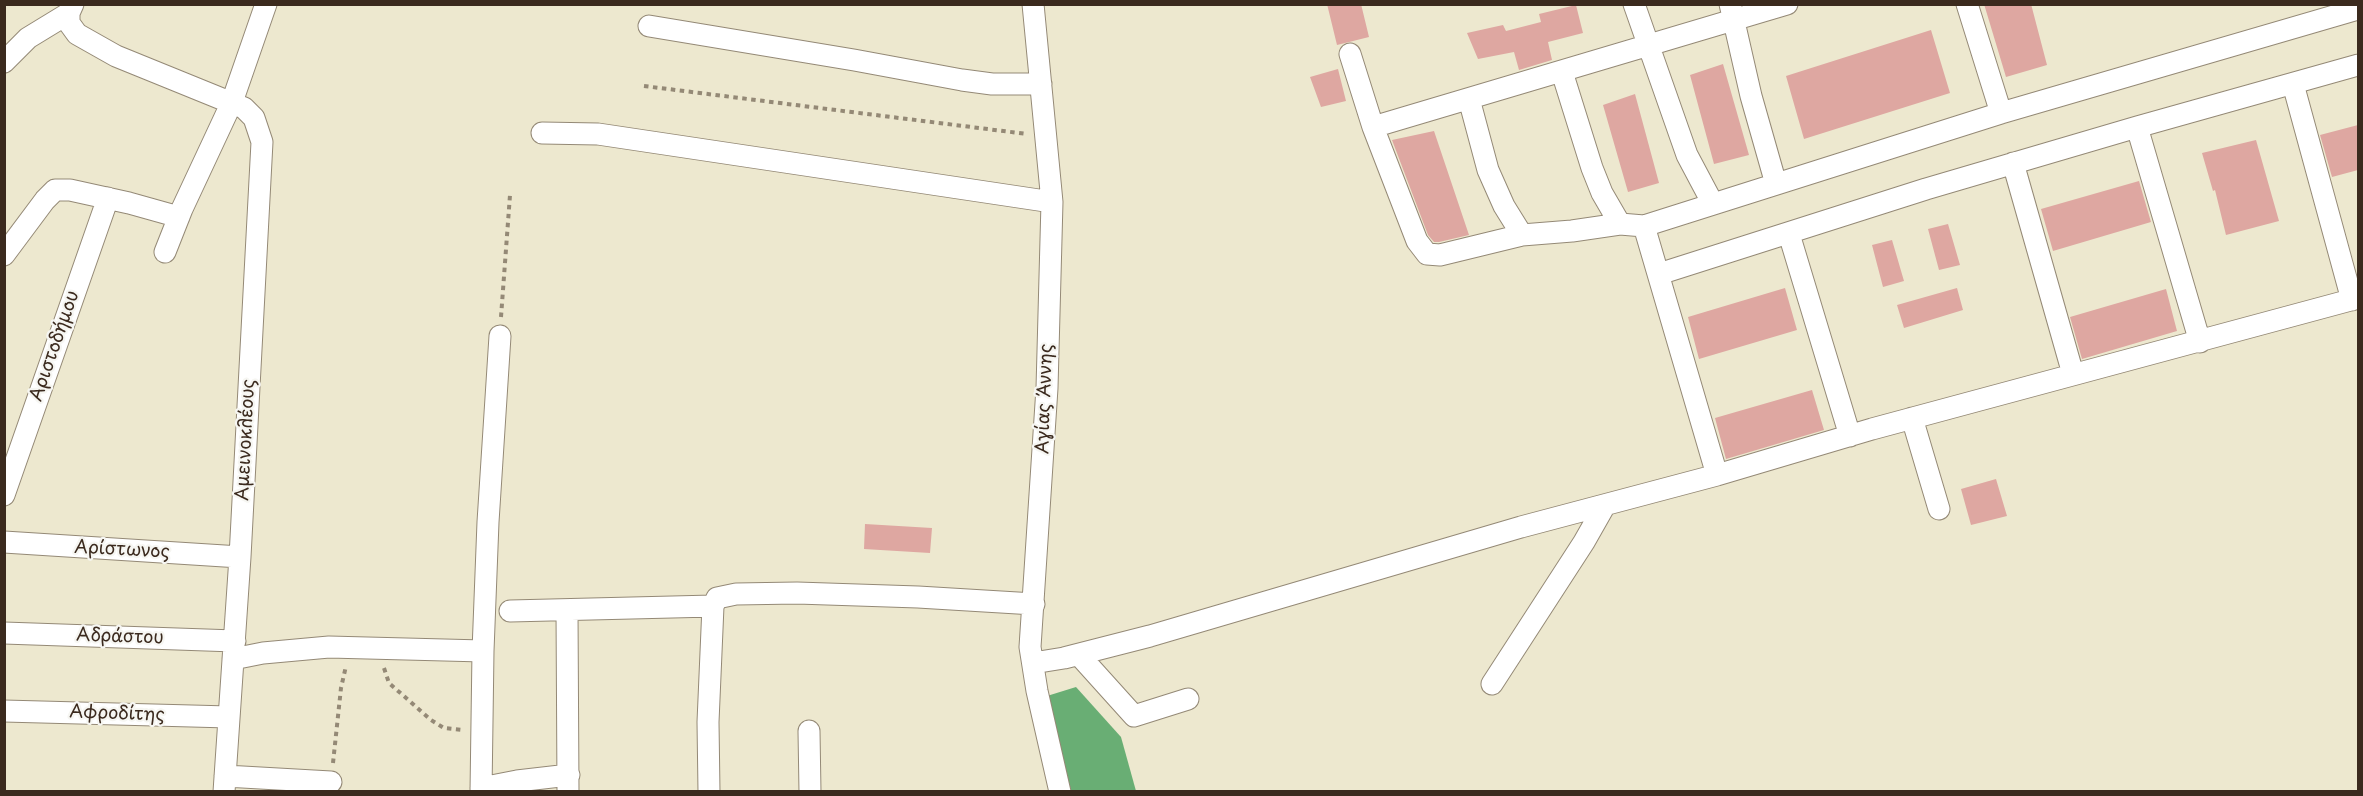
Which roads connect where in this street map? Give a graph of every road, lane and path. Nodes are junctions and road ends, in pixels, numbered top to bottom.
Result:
1 (266, 4) edge
2 (1034, 4) edge
3 (1634, 4) edge
4 (1787, 4) edge
5 (1967, 4) edge
6 (71, 9) edge
7 (2358, 9) edge
8 (1731, 13) edge
9 (649, 26) dead end
10 (1647, 46) junction
11 (1350, 54) dead end
12 (4, 62) edge
13 (2358, 65) edge
14 (1562, 72) junction
15 (1041, 84) junction
16 (2293, 84) junction
17 (644, 86) dead end
18 (1469, 99) junction
19 (232, 102) junction
20 (2001, 113) junction
21 (1373, 127) junction
22 (2137, 127) junction
23 (542, 133) dead end
24 (1046, 136) junction
25 (2013, 163) junction
26 (1776, 184) junction
27 (510, 195) dead end
28 (108, 198) junction
29 (1052, 202) junction
30 (1713, 204) junction
31 (180, 217) junction
32 (1620, 224) junction
33 (1644, 226) junction
34 (1789, 234) junction
35 (1522, 235) junction
36 (165, 252) dead end
37 (4, 255) edge
38 (1659, 274) junction
39 (2355, 299) edge
40 (500, 336) joint
41 (2200, 342) junction
42 (2073, 374) junction
43 (1912, 418) junction
44 (1850, 436) junction
45 (1717, 475) junction
46 (4, 495) edge
47 (1605, 505) junction
48 (1939, 508) dead end
49 (4, 542) edge
50 (240, 557) junction
51 (1034, 604) junction
52 (713, 606) junction
53 (567, 610) junction
54 (510, 611) dead end
55 (4, 633) edge
56 (357, 648) junction
57 (383, 649) junction
58 (234, 650) junction
59 (483, 651) junction
60 (1079, 655) junction
61 (1033, 663) junction
62 (1492, 684) dead end
63 (1188, 699) dead end
64 (4, 711) edge
65 (229, 717) junction
66 (482, 725) junction
67 (810, 731) dead end
68 (331, 782) joint
69 (569, 783) edge
70 (225, 784) edge
71 (481, 790) edge
72 (709, 792) edge
73 (810, 792) edge
74 (1060, 792) edge

1 - 19 street
2 - 15 street, Αγίας Άννης
3 - 10 street
4 - 8 street
5 - 20 street
6 - 12 street
6 - 19 street, Αμεινοκλέους
7 - 20 street
8 - 10 street
8 - 26 street
9 - 15 street
10 - 14 street
10 - 30 street
11 - 21 street
13 - 16 street
14 - 18 street
14 - 32 street
15 - 24 street, Αγίας Άννης
16 - 22 street
16 - 39 street
17 - 24 path
18 - 21 street
18 - 35 street
19 - 31 street
19 - 50 street, Αμεινοκλέους
20 - 26 street
21 - 35 street
22 - 25 street
22 - 41 street
23 - 29 street
24 - 29 street, Αγίας Άννης
25 - 34 street
25 - 42 street
26 - 30 street
27 - 40 path
28 - 31 street
28 - 37 street
28 - 46 street, Αριστοδήμου
29 - 51 street, Αγίας Άννης
30 - 33 street
31 - 36 street
32 - 33 street
32 - 35 street
33 - 38 street
34 - 38 street
34 - 44 street
38 - 45 street
39 - 41 street
40 - 59 street
41 - 42 street
42 - 43 street
43 - 44 street
43 - 48 street
44 - 45 street
45 - 47 street
47 - 60 street
47 - 62 street
49 - 50 street, Αρίστωνος
50 - 58 street, Αμεινοκλέους
51 - 52 street
51 - 61 street, Αγίας Άννης
52 - 53 street
52 - 72 street
53 - 54 street
53 - 69 street
55 - 58 street, Αδράστου
56 - 57 street, Αδράστου
56 - 58 street, Αδράστου
56 - 68 path
57 - 59 street, Αδράστου
57 - 66 path
58 - 65 street, Αμεινοκλέους
59 - 66 street
60 - 61 street
60 - 63 street
61 - 74 street, Αγίας Άννης
64 - 65 street, Αφροδίτης
65 - 70 street, Αμεινοκλέους
66 - 71 street
67 - 73 street
68 - 70 street
69 - 71 street

